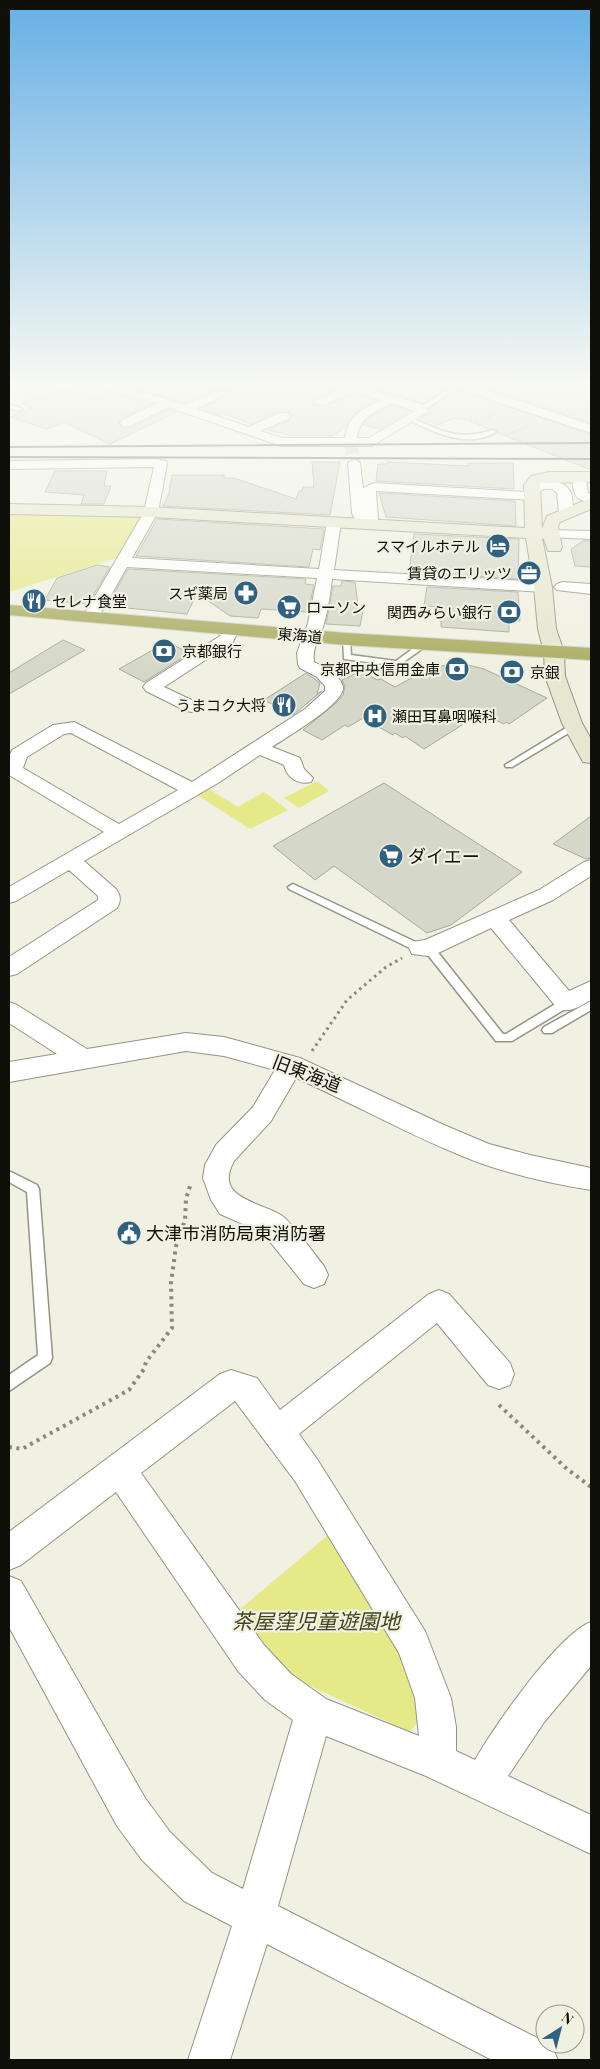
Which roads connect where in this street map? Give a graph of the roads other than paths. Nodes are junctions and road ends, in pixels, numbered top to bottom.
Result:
1 (157, 482) edge
2 (356, 482) tunnel mouth
3 (533, 482) edge
4 (584, 482) edge
5 (532, 493) junction
6 (591, 499) edge
7 (591, 503) edge
8 (9, 509) edge
9 (151, 512) junction
10 (566, 513) junction
11 (334, 522) junction
12 (363, 523) junction
13 (543, 533) junction
14 (591, 535) edge
15 (124, 562) junction
16 (324, 574) junction
17 (557, 583) junction
18 (591, 589) edge
19 (9, 610) edge
20 (91, 617) junction
21 (230, 629) junction
22 (566, 630) dead end
23 (311, 636) junction
24 (554, 652) junction
25 (591, 654) edge
26 (192, 707) dead end
27 (574, 726) junction
28 (258, 748) junction
29 (591, 757) edge
30 (509, 764) dead end
31 (304, 778) dead end
32 (192, 790) junction
33 (119, 832) junction
34 (70, 860) junction
35 (591, 867) edge
36 (293, 887) dead end
37 (9, 896) edge
38 (495, 918) junction
39 (424, 948) junction
40 (9, 968) edge
41 (591, 989) edge
42 (566, 1003) junction
43 (591, 1005) edge
44 (9, 1011) edge
45 (548, 1030) dead end
46 (85, 1060) junction
47 (295, 1066) junction
48 (9, 1072) edge
49 (9, 1176) edge
50 (591, 1179) edge
51 (314, 1275) dead end
52 (500, 1374) dead end
53 (9, 1384) edge
54 (278, 1432) junction
55 (119, 1470) junction
56 (9, 1553) edge
57 (9, 1593) edge
58 (591, 1640) edge
59 (314, 1714) junction
60 (437, 1762) junction
61 (483, 1784) junction
62 (588, 1828) edge
63 (255, 1917) junction
64 (209, 2060) edge
65 (536, 2060) edge

1 - 9 street
2 - 12 street
3 - 5 street
4 - 6 street
5 - 10 street
5 - 12 street
5 - 13 street
7 - 10 street
8 - 9 street
9 - 11 street
9 - 15 street
10 - 13 street
11 - 12 street
11 - 16 street
12 - 13 street
13 - 14 street
13 - 17 street
13 - 17 street
15 - 16 street
15 - 20 street
16 - 17 street
16 - 23 street
17 - 18 street
17 - 24 street
19 - 20 highway, 東海道
20 - 21 highway, 東海道
21 - 23 highway, 東海道
21 - 26 street
22 - 24 street
23 - 24 highway, 東海道
23 - 28 street
24 - 25 highway, 東海道
24 - 27 street
27 - 29 street
27 - 30 lane
28 - 31 street
28 - 32 street
32 - 33 street
32 - 33 street
33 - 34 street
34 - 37 street
34 - 40 street
35 - 38 street
36 - 39 lane
38 - 39 street
38 - 42 street
39 - 42 lane
41 - 42 street
43 - 45 lane
44 - 46 street
46 - 47 street, 旧東海道
46 - 48 street, 旧東海道
47 - 50 street, 旧東海道
47 - 51 street
49 - 53 lane
52 - 54 street
54 - 55 street
54 - 60 street
55 - 56 street
55 - 59 street
57 - 63 street
58 - 61 street
59 - 60 street
59 - 63 street
60 - 61 street
61 - 62 street
63 - 64 street
63 - 65 street

